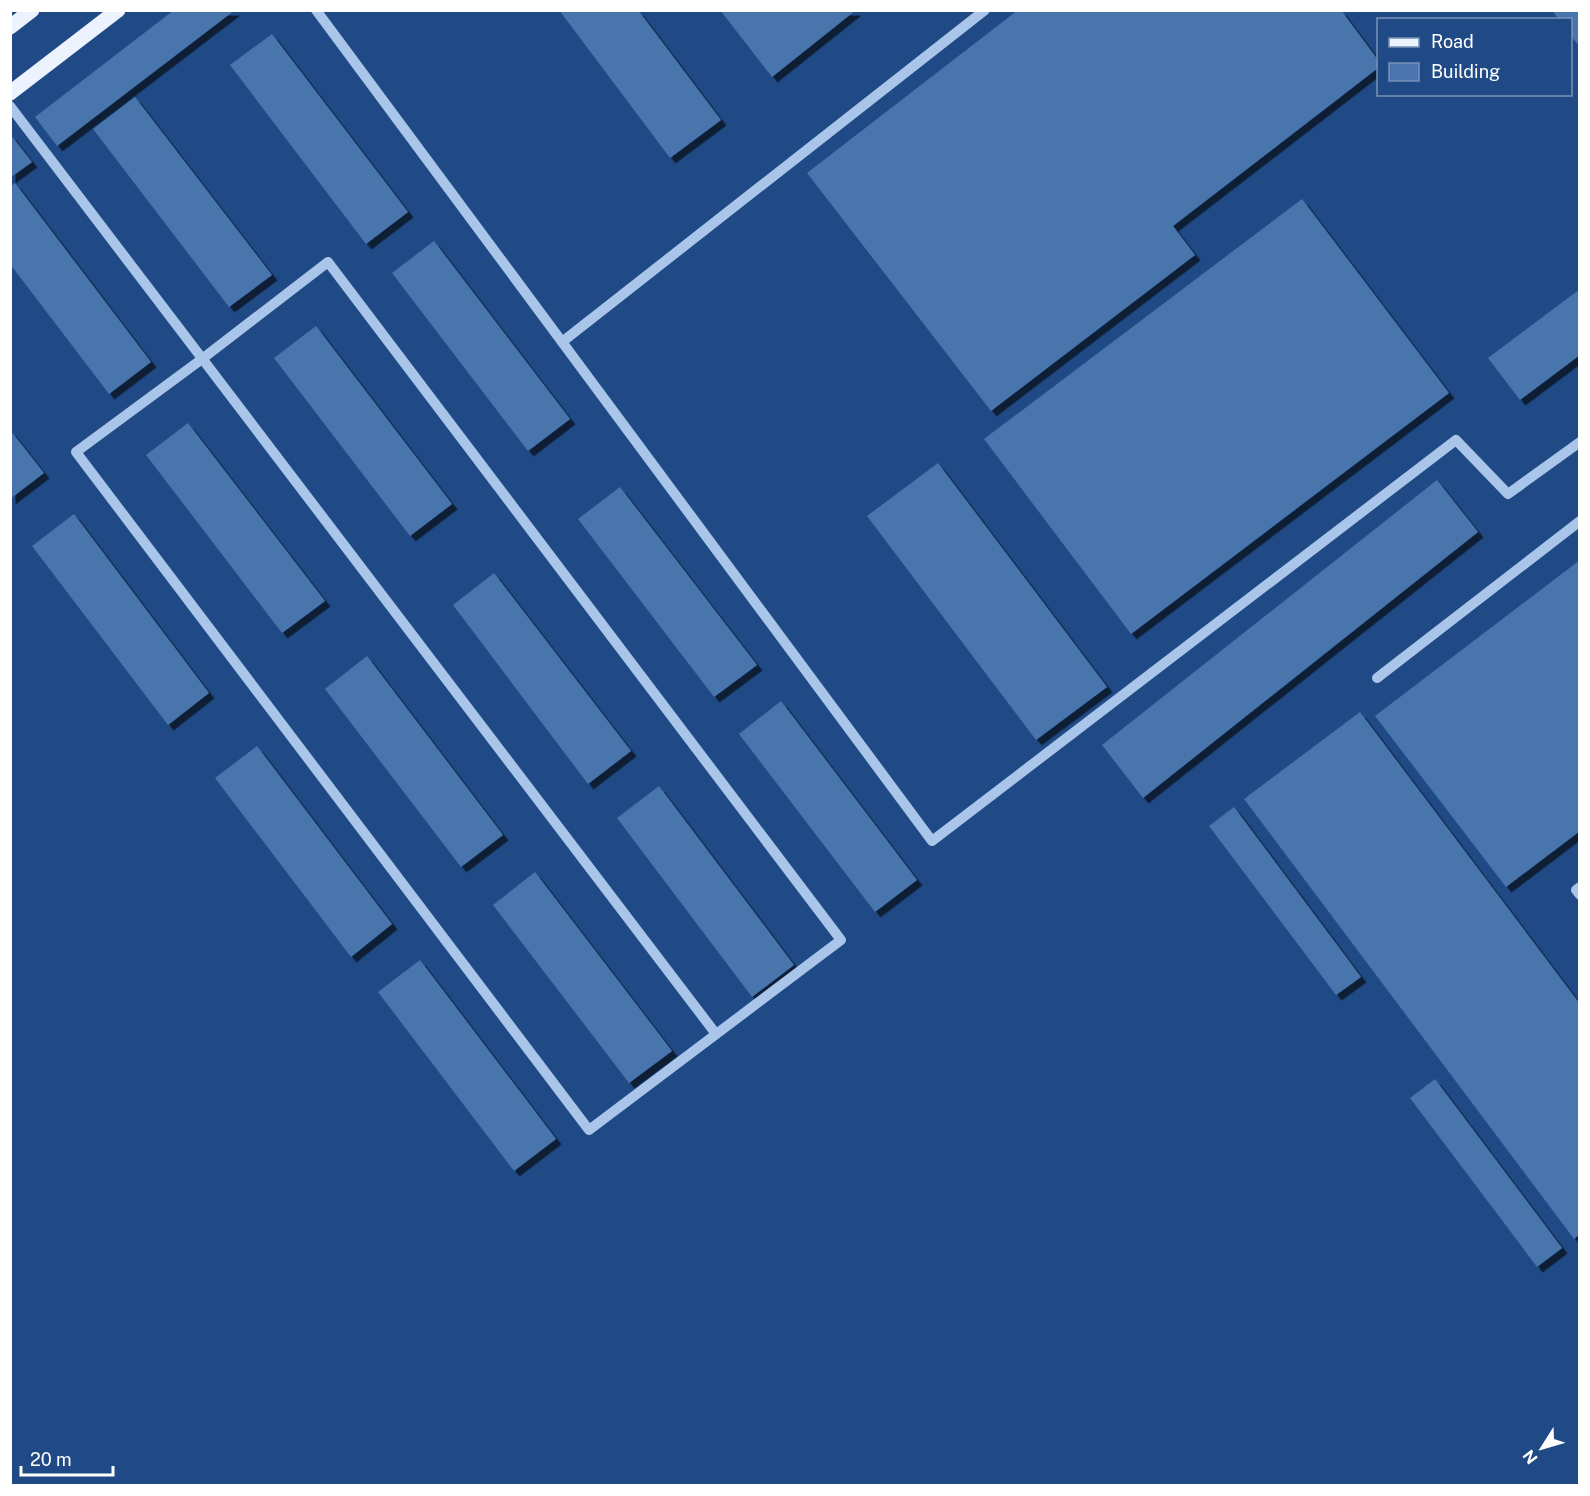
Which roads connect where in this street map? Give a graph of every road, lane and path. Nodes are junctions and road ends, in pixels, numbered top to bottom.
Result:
1 (32, 10) edge
2 (118, 10) edge
3 (316, 10) edge
4 (985, 10) edge
5 (10, 27) edge
6 (10, 93) edge
7 (10, 106) edge
8 (562, 342) junction
9 (202, 359) junction
10 (1580, 442) edge
11 (1580, 521) edge
12 (1377, 678) dead end
13 (1580, 887) edge
14 (1580, 895) edge
15 (716, 1034) junction

1 - 5 main road
2 - 6 main road
3 - 8 lane
4 - 8 lane
7 - 9 lane
8 - 10 lane
9 - 15 lane
9 - 15 lane
9 - 15 lane
11 - 12 lane
13 - 14 lane

